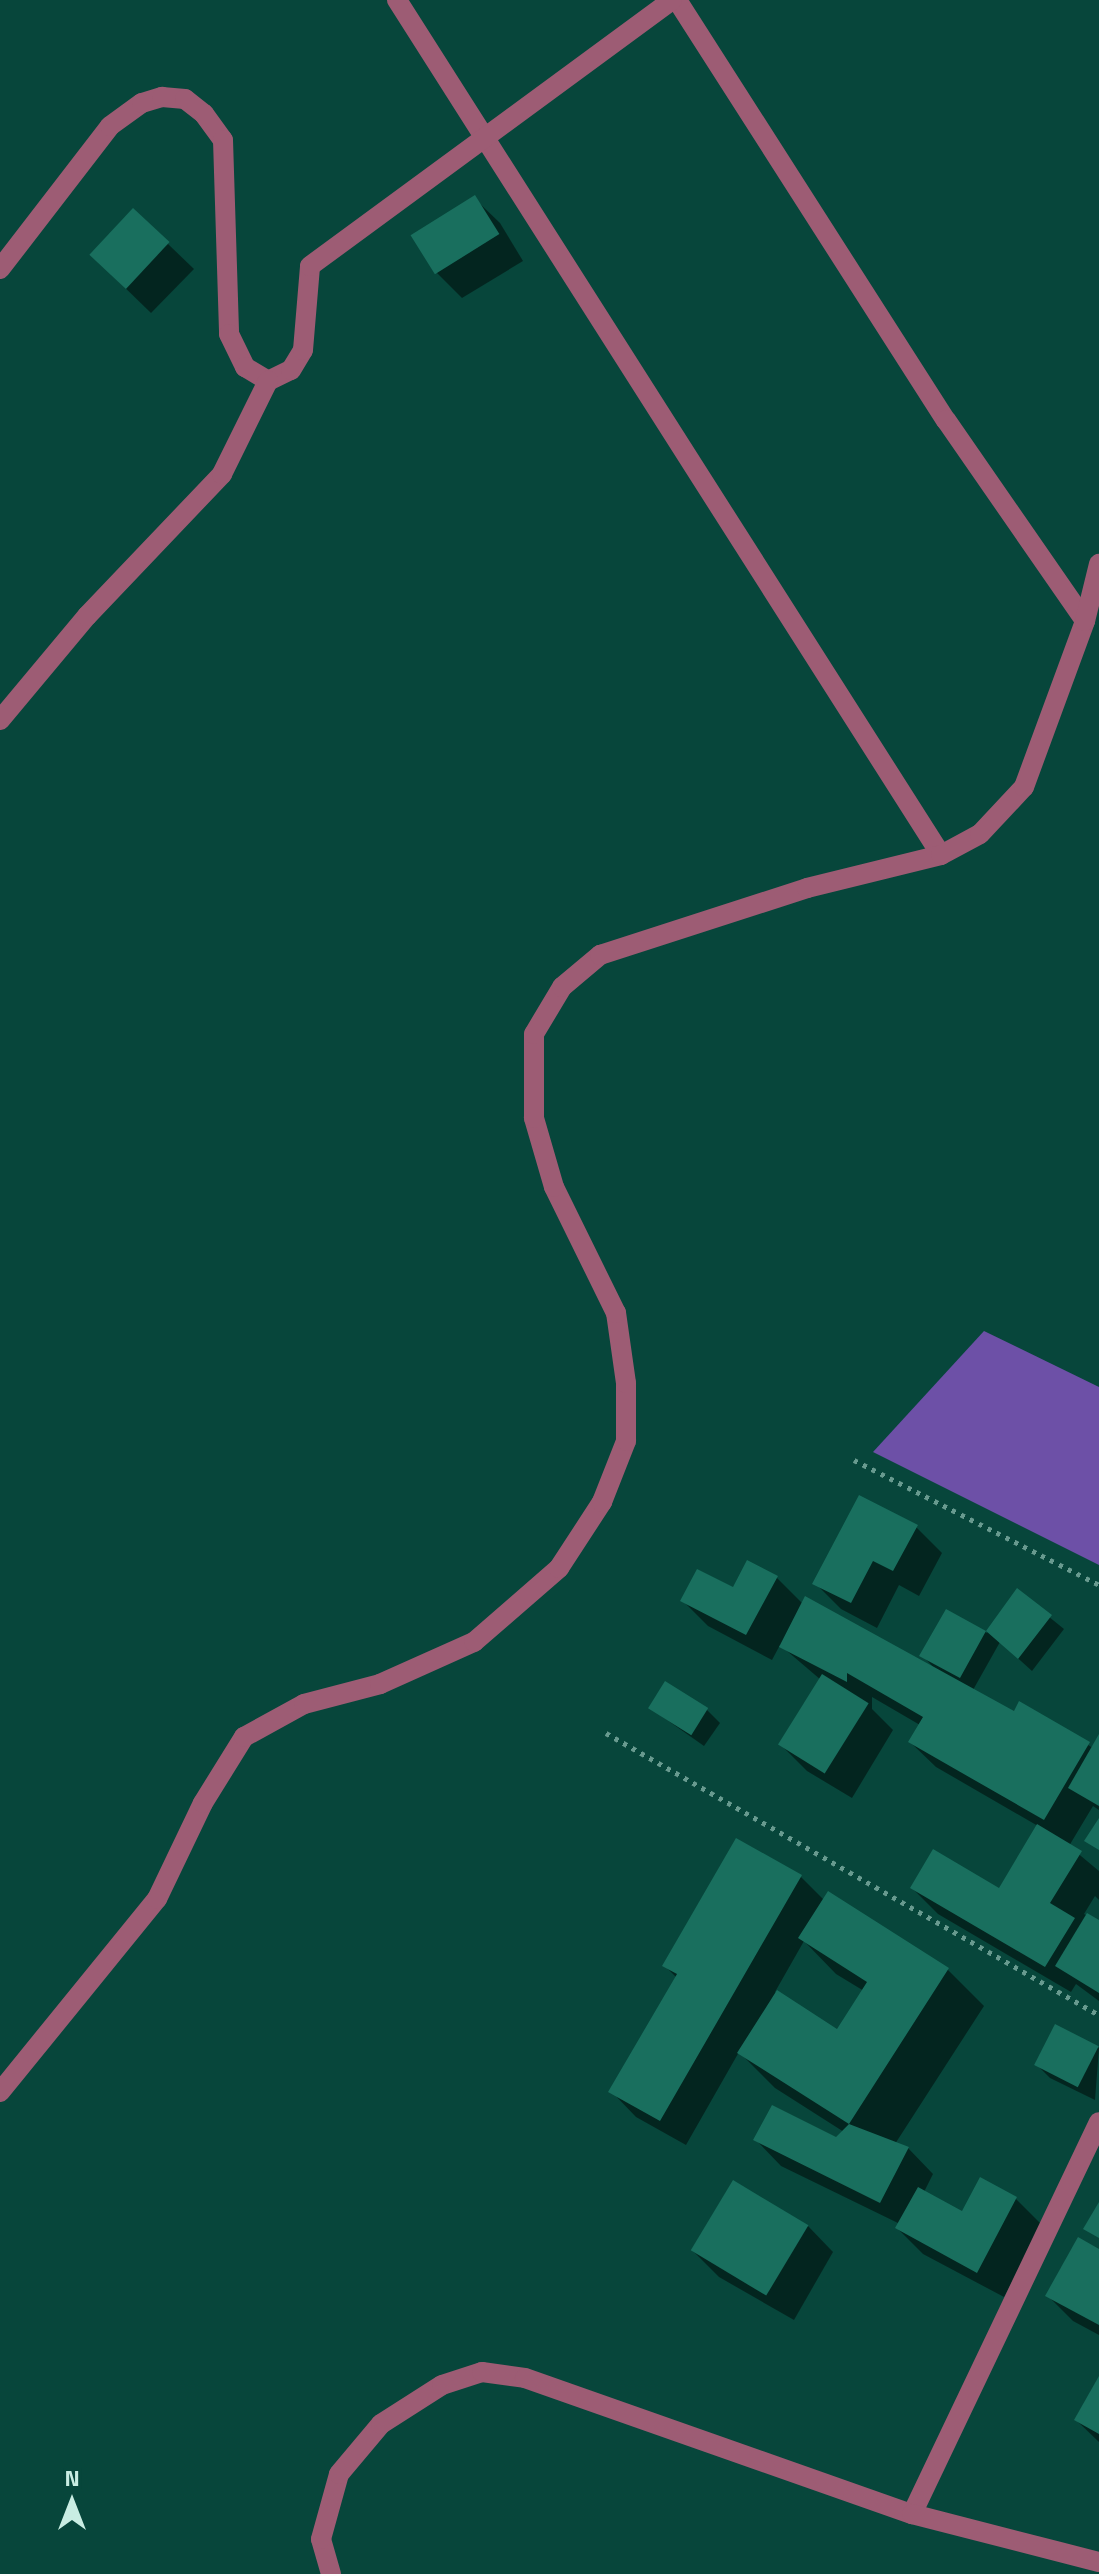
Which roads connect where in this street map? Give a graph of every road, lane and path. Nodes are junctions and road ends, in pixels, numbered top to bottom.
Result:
1 (397, 0) edge
2 (674, 0) edge
3 (485, 142) junction
4 (0, 269) edge
5 (268, 381) junction
6 (1099, 564) edge
7 (1085, 621) junction
8 (0, 720) edge
9 (941, 855) junction
10 (854, 1460) dead end
11 (1099, 1585) edge
12 (606, 1733) dead end
13 (1099, 2015) edge
14 (0, 2092) edge
15 (1099, 2122) edge
16 (912, 2514) junction
17 (1099, 2562) edge
18 (331, 2574) edge

1 - 3 street
2 - 3 street
2 - 7 street
3 - 5 street
3 - 9 street
4 - 5 street
5 - 8 street
6 - 7 street
7 - 9 street
9 - 14 street
10 - 11 path
12 - 13 path
15 - 16 street
16 - 17 street
16 - 18 street

